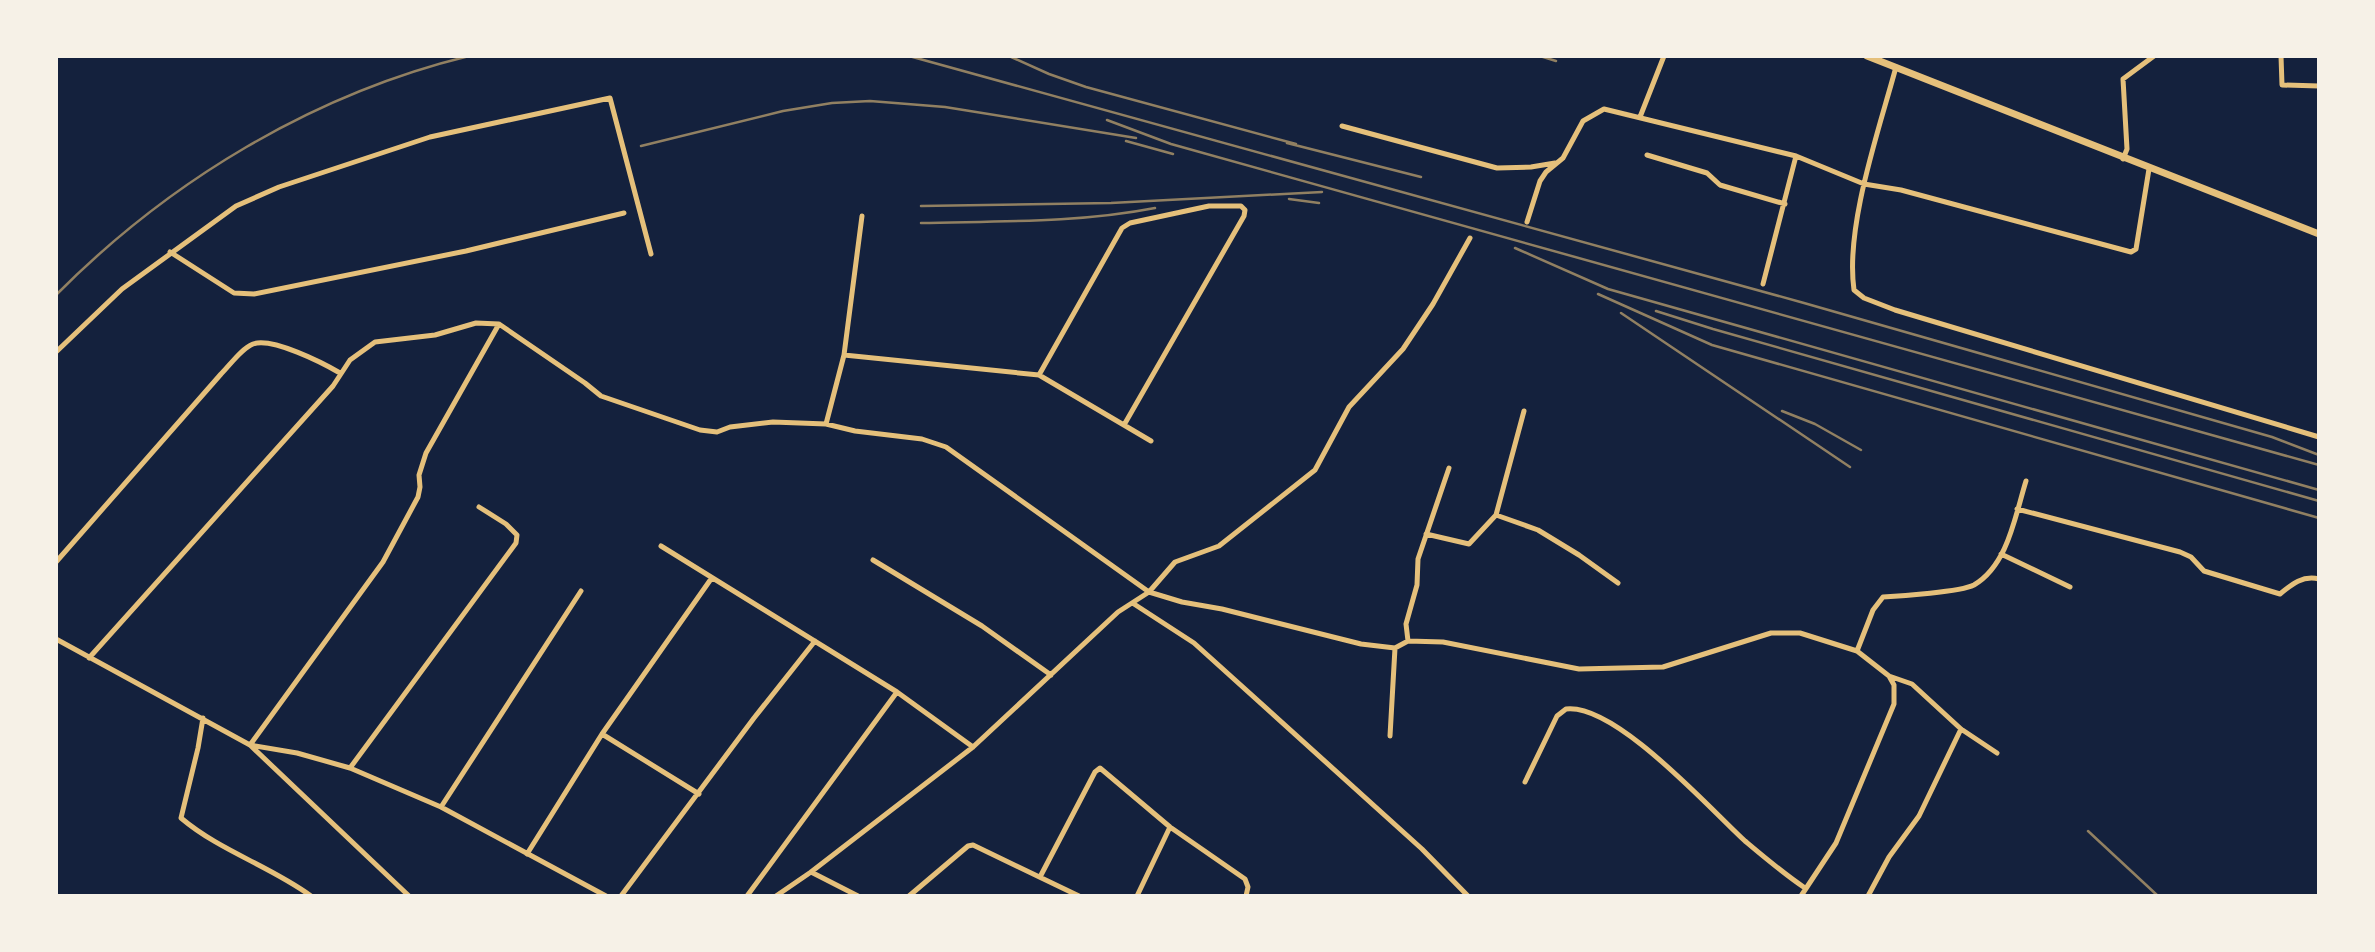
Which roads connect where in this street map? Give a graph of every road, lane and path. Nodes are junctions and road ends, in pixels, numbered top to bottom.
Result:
1 (1664, 56) edge
2 (1867, 56) edge
3 (2154, 56) edge
4 (2281, 56) edge
5 (1896, 67) junction
6 (2319, 86) edge
7 (1640, 117) junction
8 (1342, 126) dead end
9 (1647, 155) dead end
10 (1796, 156) junction
11 (2123, 159) junction
12 (1555, 163) junction
13 (2149, 169) junction
14 (1864, 184) junction
15 (1784, 204) junction
16 (624, 213) dead end
17 (862, 216) dead end
18 (1527, 222) dead end
19 (2319, 234) edge
20 (1470, 238) dead end
21 (170, 252) junction
22 (651, 254) dead end
23 (1763, 284) dead end
24 (499, 324) junction
25 (56, 352) edge
26 (844, 355) junction
27 (340, 373) junction
28 (1039, 374) junction
29 (1524, 411) dead end
30 (826, 424) junction
31 (1124, 425) junction
32 (2319, 437) edge
33 (1151, 441) dead end
34 (1449, 468) dead end
35 (2026, 481) dead end
36 (479, 506) dead end
37 (2017, 509) junction
38 (1496, 514) junction
39 (1426, 534) junction
40 (661, 546) dead end
41 (2001, 554) junction
42 (873, 560) dead end
43 (56, 562) edge
44 (711, 579) junction
45 (2319, 579) edge
46 (1618, 583) dead end
47 (2070, 586) dead end
48 (581, 591) dead end
49 (1149, 592) junction
50 (1134, 604) junction
51 (56, 639) edge
52 (815, 641) junction
53 (1408, 641) junction
54 (1395, 648) junction
55 (1857, 651) junction
56 (89, 658) junction
57 (1051, 675) junction
58 (1889, 676) junction
59 (897, 692) junction
60 (203, 718) junction
61 (1961, 729) junction
62 (602, 734) junction
63 (1390, 736) dead end
64 (250, 745) junction
65 (973, 747) junction
66 (1997, 753) dead end
67 (350, 768) junction
68 (1525, 782) dead end
69 (699, 794) junction
70 (441, 807) junction
71 (1170, 827) junction
72 (527, 854) junction
73 (811, 872) junction
74 (1040, 877) junction
75 (1805, 888) junction
76 (311, 896) edge
77 (409, 896) edge
78 (606, 896) edge
79 (621, 896) edge
80 (747, 896) edge
81 (776, 896) edge
82 (858, 896) edge
83 (909, 896) edge
84 (1079, 896) edge
85 (1137, 896) edge
86 (1246, 896) edge
87 (1468, 896) edge
88 (1801, 896) edge
89 (1868, 896) edge

1 - 7 street
2 - 5 main road
3 - 11 street
4 - 6 street
5 - 11 main road
5 - 14 street
7 - 10 street
7 - 12 street
8 - 12 street
9 - 15 street
10 - 14 street
10 - 15 street
11 - 13 main road
12 - 18 street
13 - 14 street
13 - 19 main road
14 - 32 street
15 - 23 street
16 - 21 street
17 - 26 street
20 - 49 street
21 - 22 street
21 - 25 street
24 - 27 street
24 - 30 street
24 - 64 street
26 - 28 street
26 - 30 street
27 - 43 street
27 - 56 street
28 - 31 street
28 - 31 street
29 - 38 street
30 - 49 street
31 - 33 street
34 - 39 street
35 - 37 street
36 - 67 street
37 - 41 street
37 - 45 street
38 - 39 street
38 - 46 street
39 - 53 street
40 - 44 street
41 - 47 street
41 - 55 street
42 - 57 street
44 - 52 street
44 - 62 street
48 - 70 street
49 - 50 street
49 - 54 street
50 - 57 street
50 - 87 street
51 - 56 street
52 - 59 street
52 - 69 street
53 - 54 street
53 - 55 street
54 - 63 street
55 - 58 street
56 - 60 street
57 - 65 street
58 - 61 street
58 - 75 street
59 - 65 street
59 - 80 street
60 - 64 street
60 - 76 street
61 - 66 street
61 - 89 street
62 - 69 street
62 - 72 street
64 - 67 street
64 - 77 street
65 - 73 street
67 - 70 street
68 - 75 street
69 - 79 street
70 - 72 street
71 - 74 street
71 - 85 street
71 - 86 street
72 - 78 street
73 - 81 street
73 - 82 street
74 - 83 street
74 - 84 street
75 - 88 street

